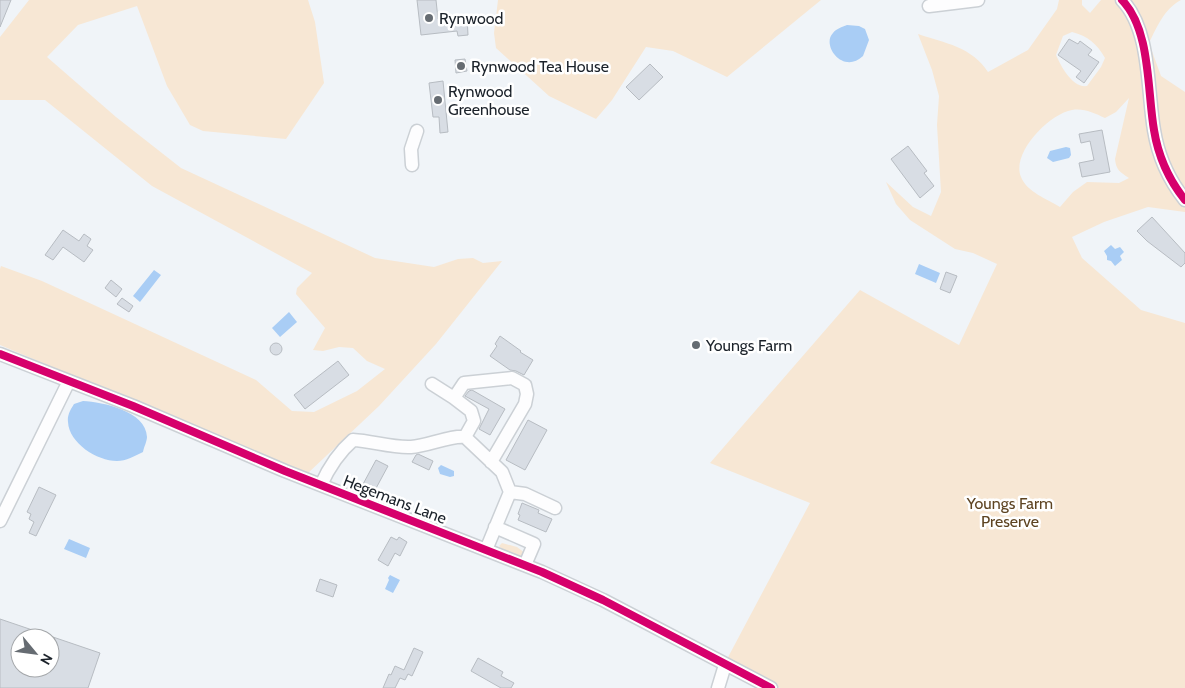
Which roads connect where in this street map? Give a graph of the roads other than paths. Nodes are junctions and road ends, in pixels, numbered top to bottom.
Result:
1 (978, 0) edge
2 (1122, 0) edge
3 (929, 6) dead end
4 (417, 131) dead end
5 (412, 166) dead end
6 (1185, 200) edge
7 (0, 354) edge
8 (69, 381) junction
9 (432, 384) dead end
10 (454, 398) junction
11 (465, 438) junction
12 (491, 462) junction
13 (320, 485) junction
14 (510, 492) junction
15 (555, 508) dead end
16 (0, 521) edge
17 (495, 527) junction
18 (486, 550) junction
19 (525, 565) junction
20 (725, 665) junction
21 (718, 688) edge
22 (771, 688) edge

1 - 3 street
2 - 6 street
4 - 5 street
7 - 8 street, Hegemans Lane
8 - 13 street, Hegemans Lane
8 - 16 street
9 - 10 street
10 - 11 street
10 - 12 street
11 - 12 street
11 - 13 street
12 - 14 street
13 - 18 street, Hegemans Lane
14 - 15 street
14 - 17 street
17 - 18 street
17 - 19 street
18 - 19 street, Hegemans Lane
19 - 20 street, Hegemans Lane
20 - 21 street
20 - 22 street, Hegemans Lane

